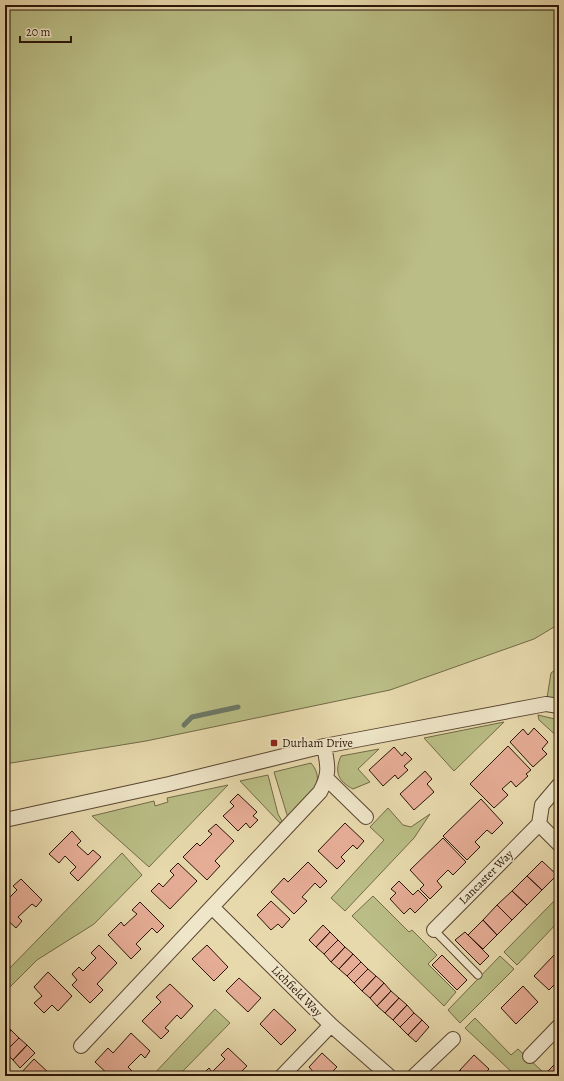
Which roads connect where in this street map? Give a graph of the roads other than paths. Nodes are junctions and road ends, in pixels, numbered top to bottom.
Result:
1 (559, 706) edge
2 (324, 746) junction
3 (327, 779) junction
4 (559, 785) edge
5 (366, 817) dead end
6 (5, 820) edge
7 (539, 824) junction
8 (559, 844) edge
9 (212, 908) junction
10 (434, 930) joint
11 (478, 975) dead end
12 (331, 1025) junction
13 (559, 1026) edge
14 (453, 1039) dead end
15 (81, 1046) dead end
16 (530, 1056) dead end
17 (282, 1076) edge
18 (390, 1076) edge
19 (414, 1076) edge

1 - 2 street
2 - 3 street
2 - 6 street
3 - 5 street
3 - 9 street
4 - 7 street
7 - 8 street
7 - 10 street, Lancaster Way
9 - 12 street, Lichfield Way
9 - 15 street
10 - 11 lane
12 - 17 street, Lichfield Way
12 - 18 street
13 - 16 street
14 - 19 street

